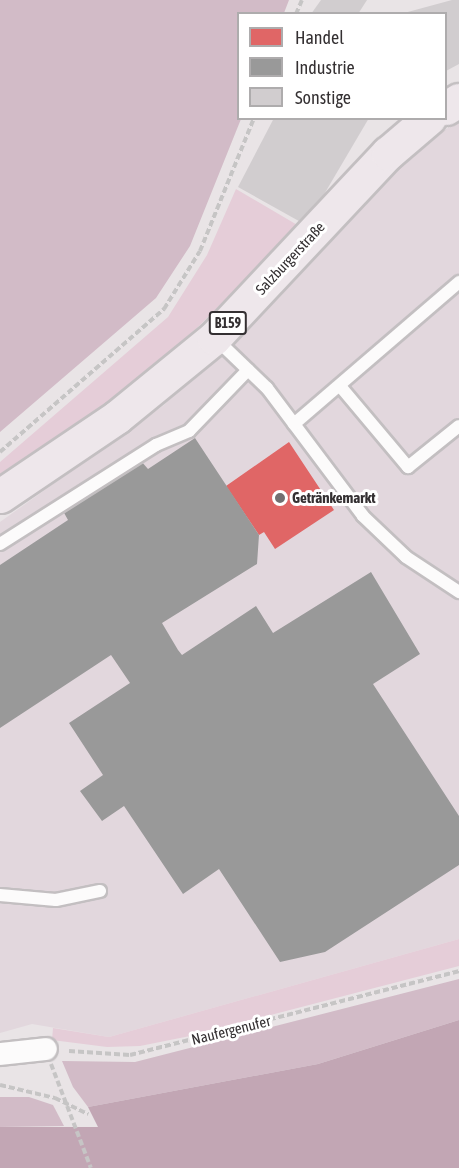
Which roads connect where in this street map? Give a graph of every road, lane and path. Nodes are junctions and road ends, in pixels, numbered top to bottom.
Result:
1 (253, 120) edge
2 (427, 120) edge
3 (459, 282) edge
4 (214, 338) junction
5 (248, 370) junction
6 (340, 386) junction
7 (294, 424) junction
8 (459, 426) edge
9 (0, 452) edge
10 (0, 496) edge
11 (0, 544) edge
12 (459, 592) edge
13 (100, 891) dead end
14 (0, 895) edge
15 (459, 971) edge
16 (0, 1054) edge
17 (49, 1056) junction
18 (0, 1085) edge
19 (88, 1114) dead end
20 (91, 1168) edge

1 - 9 path
2 - 4 main road, Salzburgerstraße / B159
3 - 6 lane
4 - 5 lane
4 - 10 main road, Salzburgerstraße / B159
5 - 7 lane
5 - 11 lane
6 - 7 lane
6 - 8 lane
7 - 12 lane
13 - 14 lane
15 - 17 path, Naufergenufer
16 - 17 street
17 - 20 path, bridge
18 - 19 path

